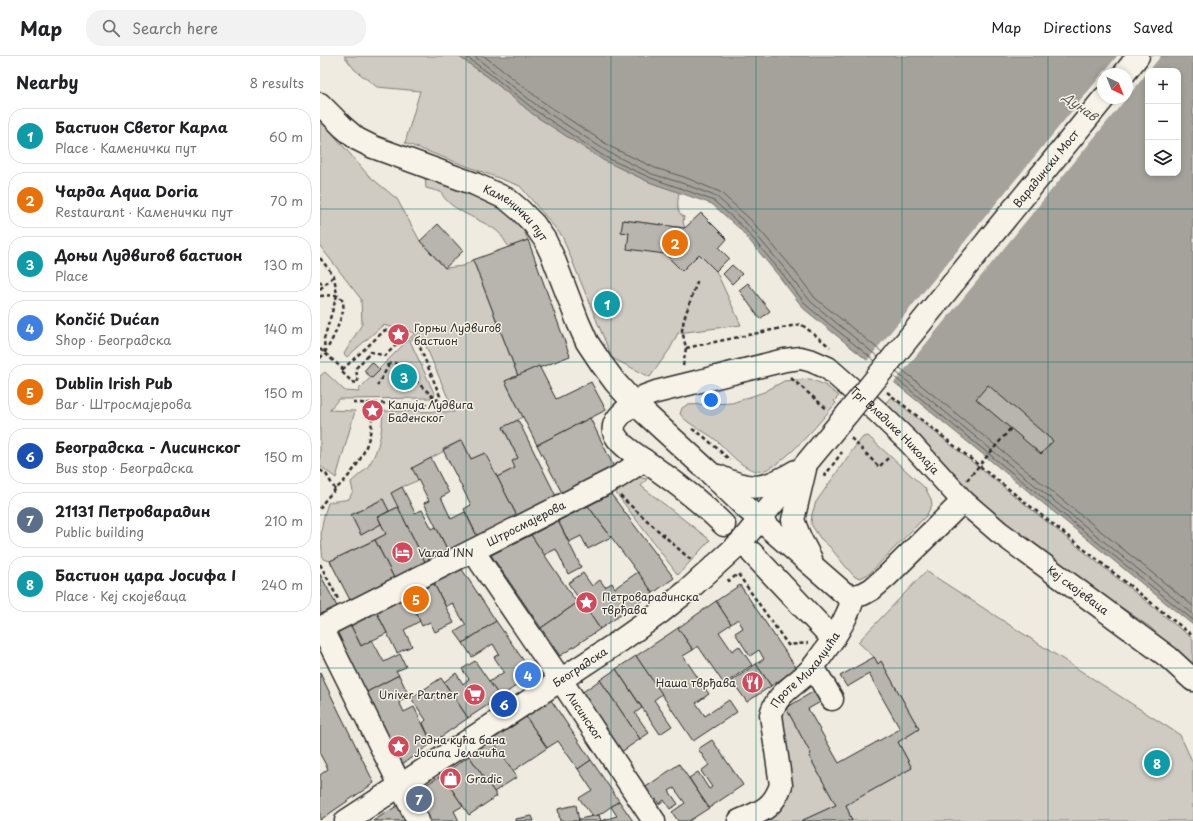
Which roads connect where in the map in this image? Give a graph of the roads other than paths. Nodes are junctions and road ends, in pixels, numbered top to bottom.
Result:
1 (1138, 56) edge
2 (1129, 68) edge
3 (320, 104) edge
4 (1099, 104) edge
5 (634, 403) junction
6 (844, 420) joint
7 (644, 460) junction
8 (806, 464) junction
9 (708, 471) junction
10 (961, 491) junction
11 (759, 520) junction
12 (724, 524) dead end
13 (473, 551) junction
14 (752, 552) dead end
15 (816, 567) junction
16 (854, 596) junction
17 (321, 628) edge
18 (833, 639) junction
19 (814, 667) junction
20 (560, 679) junction
21 (1193, 680) edge
22 (832, 699) dead end
23 (401, 786) junction
24 (346, 821) edge
25 (418, 821) edge
26 (654, 821) edge
27 (739, 821) edge

1 - 2 main road
3 - 5 main road, Каменички пут
4 - 6 main road, Варадински Мост, bridge
5 - 7 main road, Трг Владике Николаја
5 - 9 main road
5 - 10 main road, Трг Владике Николаја
6 - 8 main road, Београдска
7 - 12 main road, Трг Владике Николаја
7 - 13 main road, Штросмајерова
8 - 9 main road
8 - 11 main road, Београдска
8 - 15 main road
9 - 11 main road
10 - 16 main road
10 - 21 main road, Кеј скојеваца
11 - 15 main road
11 - 20 main road, Београдска
13 - 17 main road, Штросмајерова
13 - 20 main road, Лисинског
14 - 18 main road
15 - 16 main road
16 - 18 main road, Проте Михалџића
17 - 23 main road
18 - 19 main road, Проте Михалџића
19 - 22 main road
19 - 27 main road, Проте Михалџића
20 - 23 main road, Београдска
20 - 26 main road, Лисинског
23 - 24 main road, Београдска
23 - 25 main road

